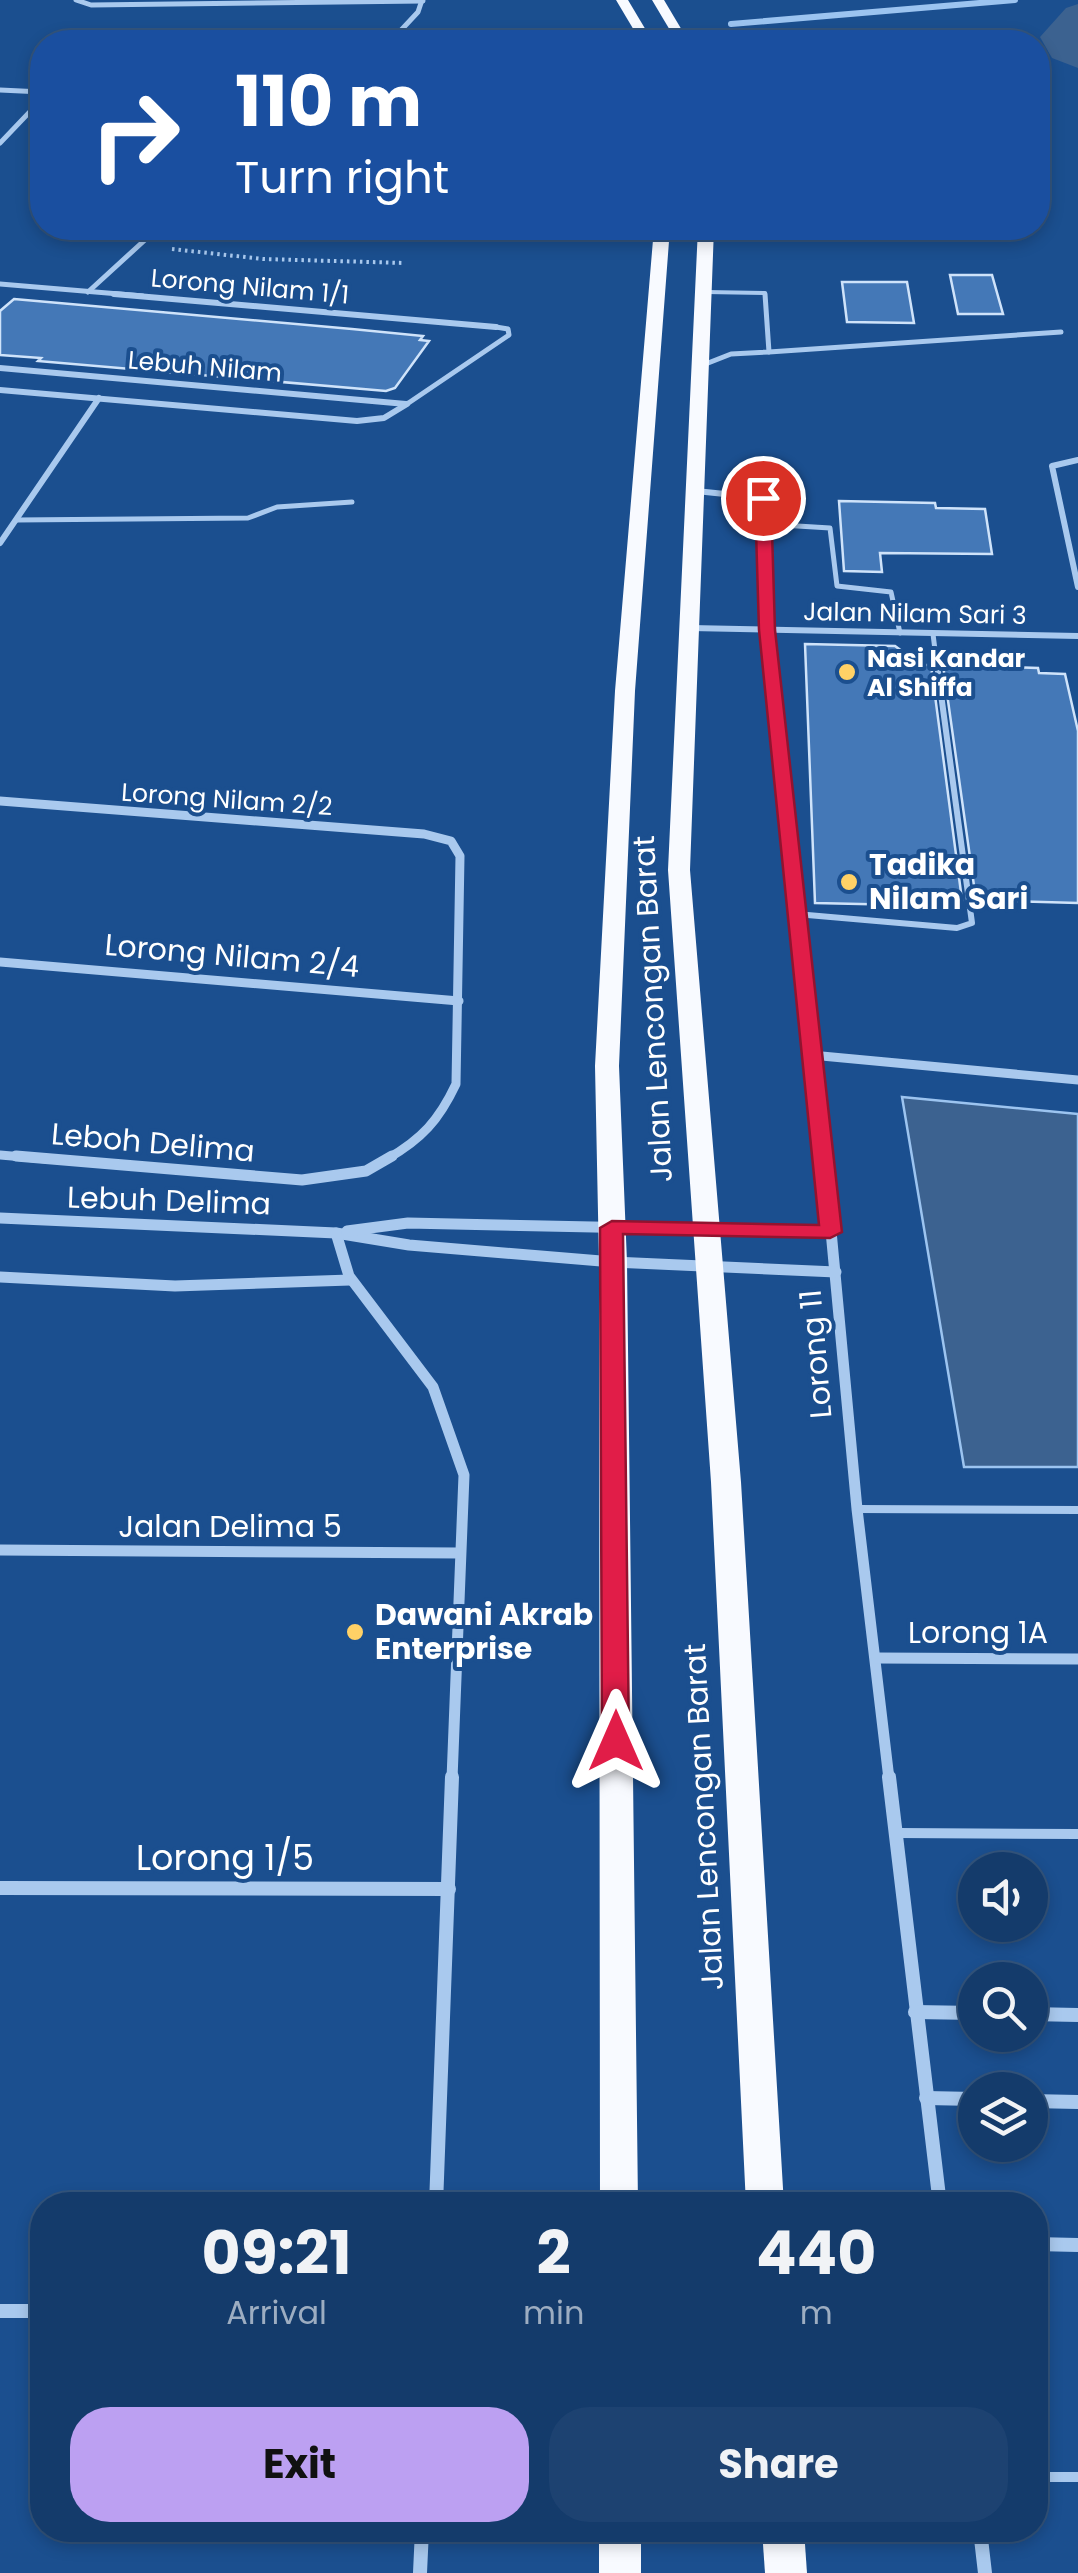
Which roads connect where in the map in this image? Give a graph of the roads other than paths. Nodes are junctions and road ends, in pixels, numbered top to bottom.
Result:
1 (76, 0) edge
2 (622, 0) edge
3 (658, 0) edge
4 (423, 1) edge
5 (400, 30) edge
6 (640, 30) edge
7 (676, 30) edge
8 (0, 90) edge
9 (30, 91) edge
10 (30, 112) edge
11 (0, 143) edge
12 (142, 240) edge
13 (661, 240) edge
14 (705, 240) edge
15 (0, 284) edge
16 (88, 292) junction
17 (701, 292) junction
18 (496, 327) joint
19 (1061, 332) dead end
20 (769, 352) junction
21 (700, 366) junction
22 (0, 368) edge
23 (0, 390) edge
24 (100, 398) junction
25 (407, 404) junction
26 (1078, 460) edge
27 (696, 492) junction
28 (352, 502) dead end
29 (1062, 513) junction
30 (1078, 513) edge
31 (16, 520) junction
32 (765, 524) junction
33 (0, 543) edge
34 (1076, 572) edge
35 (1078, 586) edge
36 (691, 628) junction
37 (767, 630) junction
38 (900, 634) junction
39 (933, 634) junction
40 (1078, 636) edge
41 (0, 801) edge
42 (451, 842) joint
43 (796, 914) junction
44 (0, 962) edge
45 (459, 1000) junction
46 (810, 1055) junction
47 (1078, 1080) edge
48 (0, 1155) edge
49 (0, 1218) edge
50 (612, 1228) junction
51 (707, 1229) junction
52 (336, 1232) junction
53 (830, 1232) junction
54 (613, 1262) junction
55 (710, 1269) junction
56 (836, 1272) junction
57 (0, 1278) edge
58 (350, 1280) junction
59 (857, 1509) junction
60 (1078, 1510) edge
61 (0, 1550) edge
62 (460, 1553) junction
63 (878, 1658) junction
64 (1078, 1659) edge
65 (898, 1833) junction
66 (1078, 1834) edge
67 (0, 1888) edge
68 (449, 1889) junction
69 (914, 2012) junction
70 (958, 2013) edge
71 (1048, 2014) edge
72 (1078, 2014) edge
73 (926, 2098) junction
74 (958, 2099) edge
75 (1048, 2101) edge
76 (1078, 2102) edge
77 (437, 2192) edge
78 (618, 2192) edge
79 (763, 2192) edge
80 (938, 2192) edge
81 (1048, 2244) edge
82 (1078, 2245) edge
83 (0, 2311) edge
84 (30, 2311) edge
85 (1048, 2477) edge
86 (1078, 2477) edge
87 (421, 2542) edge
88 (620, 2542) edge
89 (784, 2542) edge
90 (982, 2542) edge
91 (420, 2573) edge
92 (620, 2573) edge
93 (786, 2573) edge
94 (986, 2573) edge

1 - 4 street
2 - 6 highway
3 - 7 highway
4 - 5 street
8 - 9 street
10 - 11 street
12 - 16 street
13 - 50 highway, Jalan Lencongan Barat
14 - 17 highway, Jalan Lencongan Barat
15 - 16 street, Lorong Nilam 1/1
16 - 18 street, Lorong Nilam 1/1
17 - 20 lane
17 - 21 highway, Jalan Lencongan Barat
18 - 25 lane
19 - 20 lane
20 - 21 lane
21 - 27 highway, Jalan Lencongan Barat
22 - 25 street, Lebuh Nilam
23 - 24 street
24 - 25 street
24 - 31 street
26 - 29 street
27 - 32 street, Lorong 11
27 - 36 highway, Jalan Lencongan Barat
28 - 31 lane
29 - 30 street
29 - 34 street
31 - 33 street
32 - 37 street, Lorong 11
32 - 38 lane
34 - 35 street
36 - 37 street, Jalan Nilam Sari 3
36 - 51 highway, Jalan Lencongan Barat
37 - 38 street, Jalan Nilam Sari 3
37 - 43 street, Lorong 11
38 - 39 street, Jalan Nilam Sari 3
39 - 40 street, Jalan Nilam Sari 3
39 - 43 lane
41 - 42 street, Lorong Nilam 2/2
42 - 45 street, Leboh Delima
43 - 46 street, Lorong 11
44 - 45 street, Lorong Nilam 2/4
45 - 48 street, Leboh Delima
46 - 47 street
46 - 53 street, Lorong 11
49 - 52 street, Lebuh Delima
50 - 51 street, Lebuh Delima
50 - 52 street, Lebuh Delima
50 - 54 highway, Jalan Lencongan Barat
51 - 53 street, Lebuh Delima
51 - 55 highway, Jalan Lencongan Barat
52 - 54 street, Lebuh Delima
52 - 58 street
53 - 56 street, Lorong 11
54 - 55 street, Lebuh Delima
54 - 78 highway, Jalan Lencongan Barat
55 - 56 street, Lebuh Delima
55 - 79 highway, Jalan Lencongan Barat
56 - 59 street, Lorong 11
57 - 58 street
58 - 62 street
59 - 60 lane
59 - 63 street, Lorong 11
61 - 62 street, Jalan Delima 5
62 - 68 street
63 - 64 street, Lorong 1A
63 - 65 street, Lorong 11
65 - 66 lane
65 - 69 street, Lorong 11
67 - 68 street, Lorong 1/5
68 - 77 street
69 - 70 street
69 - 73 street, Lorong 11
71 - 72 street
73 - 74 street
73 - 80 street, Lorong 11
75 - 76 street
81 - 82 street
83 - 84 street
85 - 86 lane
87 - 91 street
88 - 92 highway
89 - 93 highway
90 - 94 street

